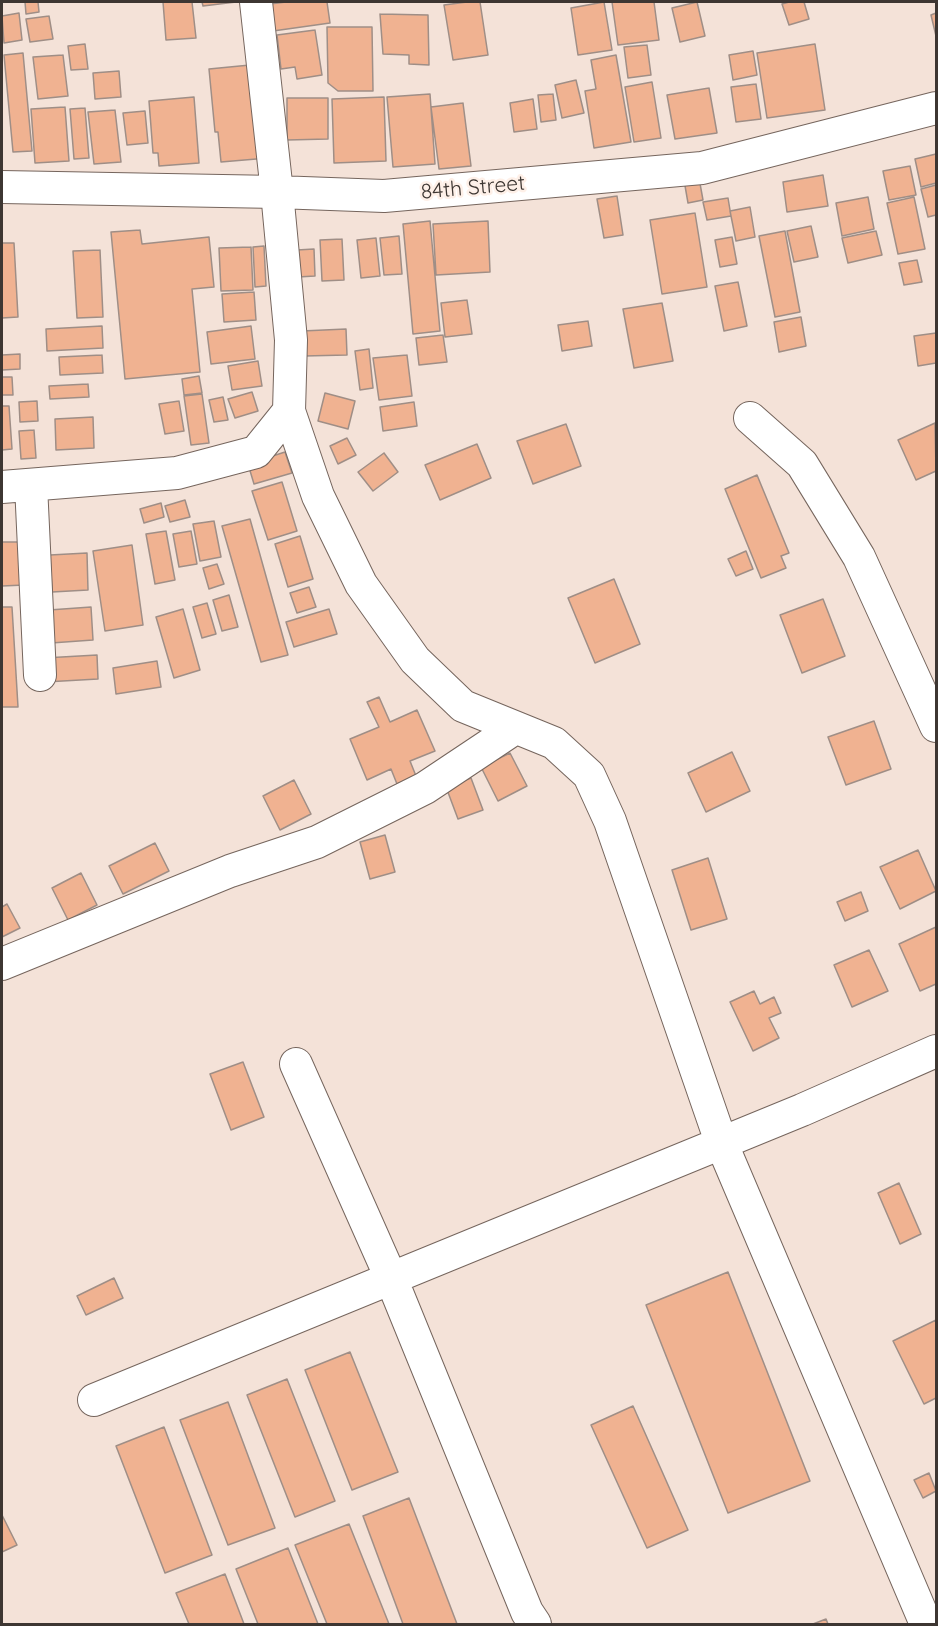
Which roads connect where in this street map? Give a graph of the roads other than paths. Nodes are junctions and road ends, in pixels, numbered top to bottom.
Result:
1 (256, 2) edge
2 (936, 108) edge
3 (2, 187) edge
4 (277, 192) junction
5 (288, 411) junction
6 (750, 418) dead end
7 (16, 486) edge
8 (40, 675) dead end
9 (936, 726) edge
10 (515, 728) junction
11 (2, 964) edge
12 (936, 1051) edge
13 (296, 1064) dead end
14 (722, 1142) junction
15 (391, 1278) junction
16 (94, 1400) dead end
17 (535, 1624) edge
18 (926, 1624) edge

1 - 4 street
2 - 4 street, 84th Street
3 - 4 street, 84th Street
4 - 5 street
5 - 7 street
5 - 10 street
6 - 9 street
7 - 8 street
10 - 11 street
10 - 14 street
12 - 14 street
13 - 15 street
14 - 15 street
14 - 18 street
15 - 16 street
15 - 17 street

